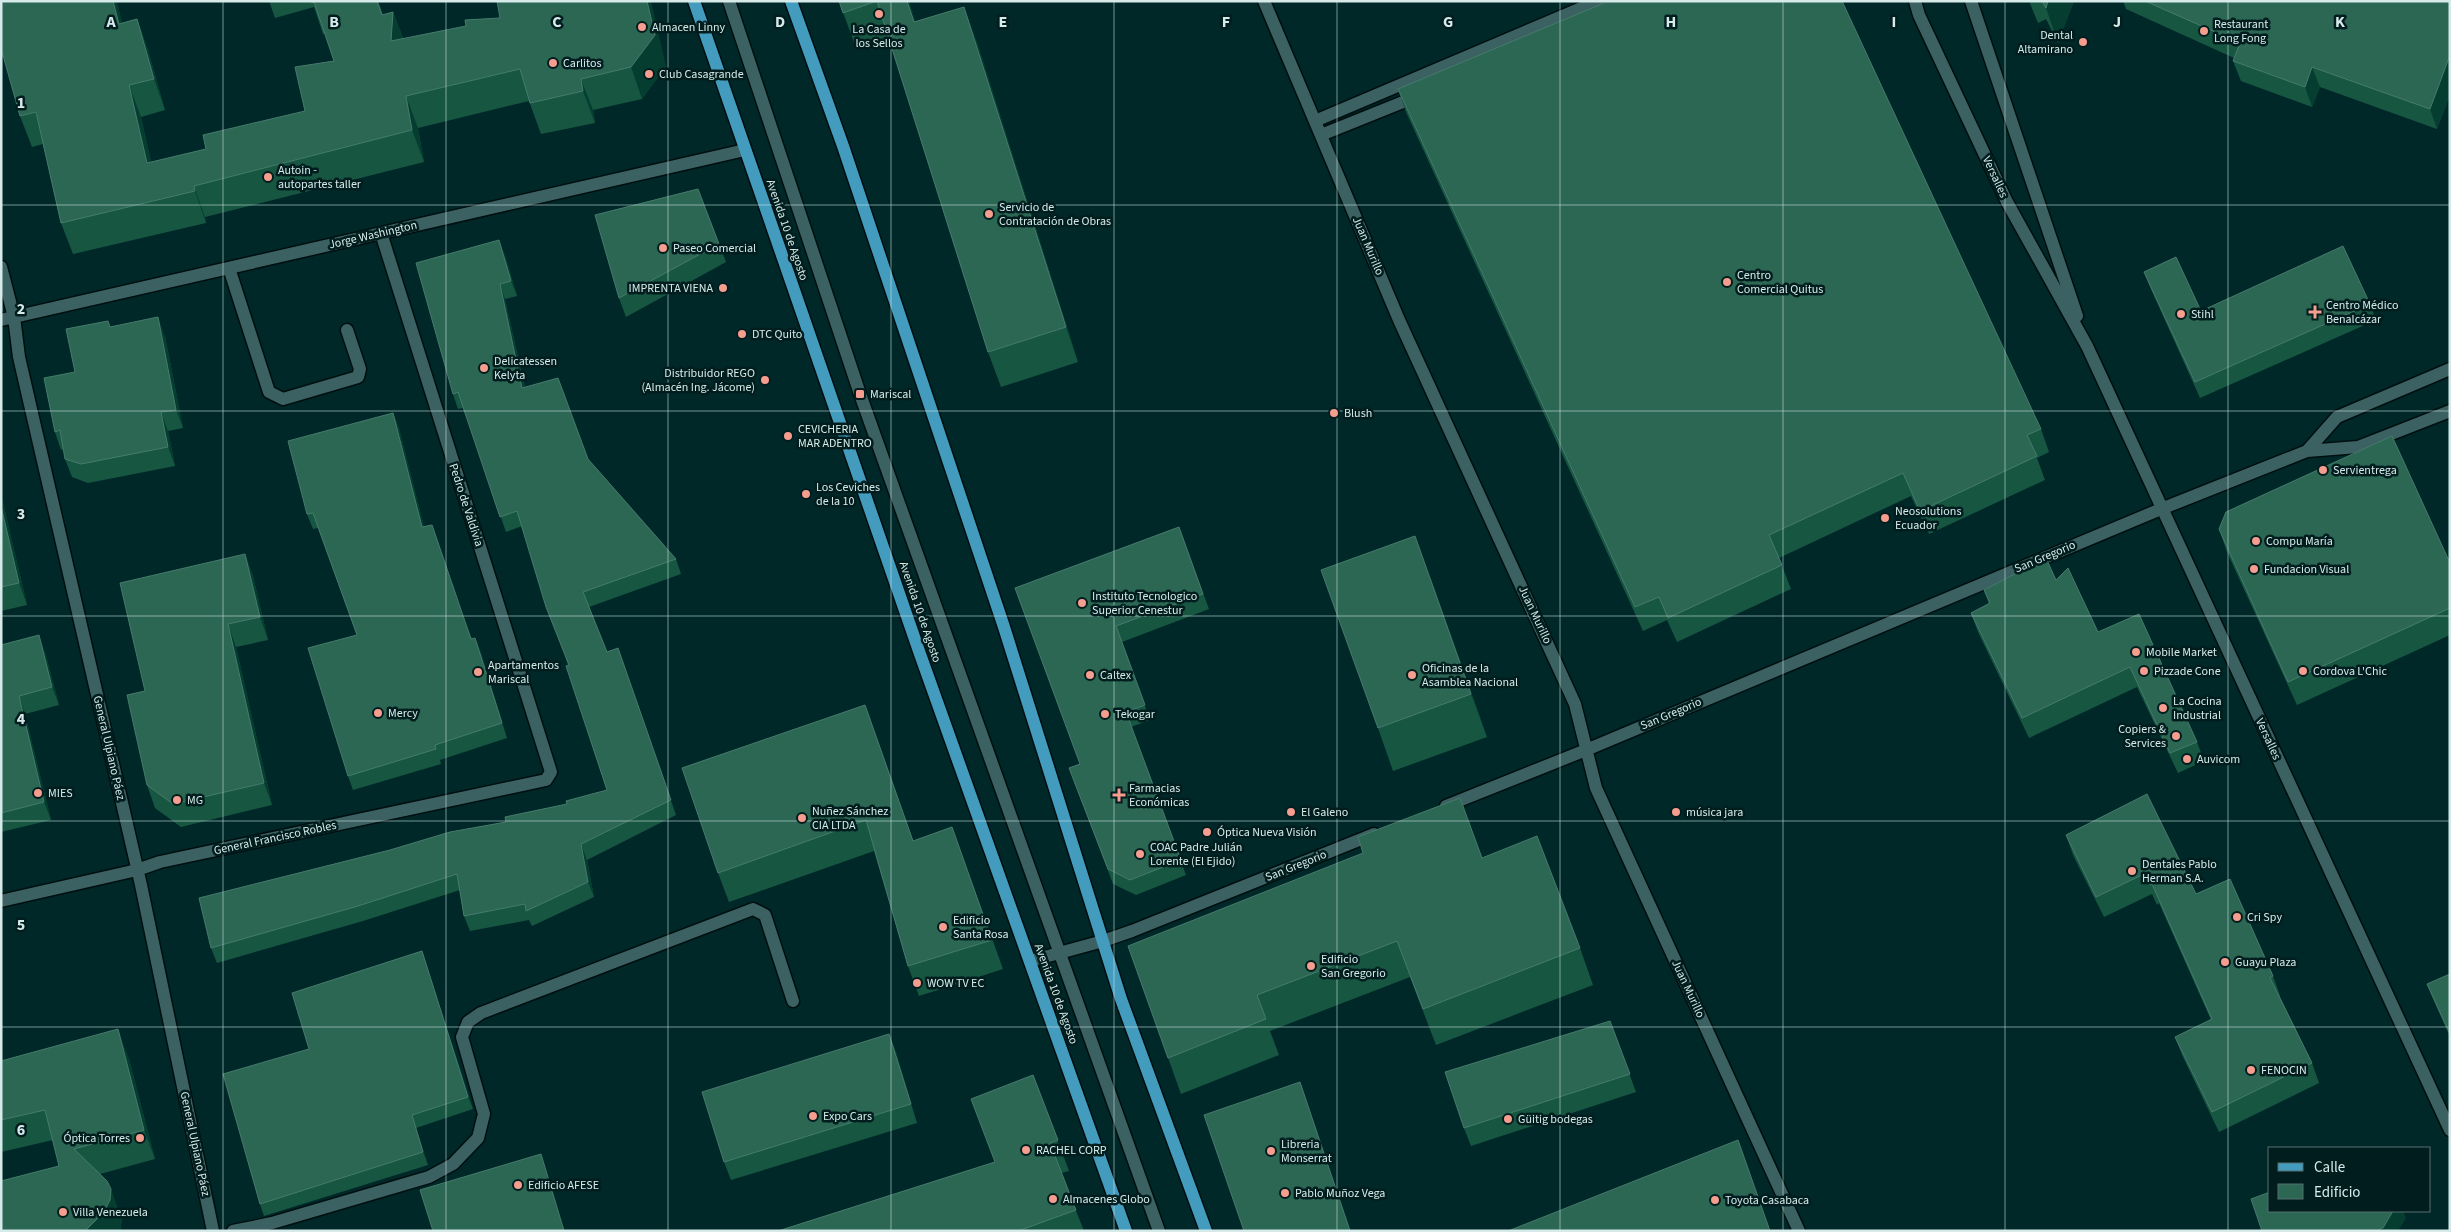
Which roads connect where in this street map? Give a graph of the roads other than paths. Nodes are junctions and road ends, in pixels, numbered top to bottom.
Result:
1 (694, 1) edge
2 (729, 1) edge
3 (791, 1) edge
4 (1264, 1) edge
5 (1598, 1) edge
6 (1915, 1) edge
7 (1971, 1) edge
8 (1431, 91) edge
9 (1315, 121) junction
10 (1321, 135) junction
11 (746, 150) junction
12 (381, 233) junction
13 (1, 267) edge
14 (229, 268) junction
15 (8, 318) edge
16 (347, 330) dead end
17 (2088, 346) junction
18 (2450, 370) edge
19 (2450, 411) edge
20 (2307, 451) junction
21 (2161, 509) junction
22 (1586, 750) junction
23 (550, 777) joint
24 (1437, 809) edge
25 (1382, 831) edge
26 (137, 870) junction
27 (1, 901) edge
28 (1103, 941) junction
29 (1060, 953) junction
30 (1030, 961) junction
31 (793, 1001) dead end
32 (2450, 1130) edge
33 (213, 1231) edge
34 (233, 1231) edge
35 (1126, 1231) edge
36 (1159, 1231) edge
37 (1206, 1231) edge
38 (1800, 1231) edge

1 - 11 main road, Avenida 10 de Agosto
2 - 29 street
3 - 28 main road
4 - 9 street, Juan Murillo
5 - 9 street
6 - 17 street, Versalles
7 - 17 street, Versalles
8 - 10 street
9 - 10 street, Juan Murillo
10 - 22 street, Juan Murillo
11 - 12 street, Jorge Washington
11 - 30 main road, Avenida 10 de Agosto
12 - 14 street, Jorge Washington
12 - 23 street, Pedro de Valdivia
13 - 15 street, General Ulpiano Páez
14 - 15 street, Jorge Washington
14 - 16 street
15 - 26 street, General Ulpiano Páez
17 - 21 street, Versalles
18 - 20 street, San Gregorio
19 - 20 street, San Gregorio
20 - 21 street, San Gregorio
21 - 22 street, San Gregorio
21 - 32 street, Versalles
22 - 24 street, San Gregorio
22 - 38 street, Juan Murillo
23 - 26 street, General Francisco Robles
25 - 28 street, San Gregorio
26 - 27 street, General Francisco Robles
26 - 33 street, General Ulpiano Páez
28 - 29 street, San Gregorio
28 - 37 main road
29 - 30 street, San Gregorio
29 - 36 street
30 - 35 main road, Avenida 10 de Agosto
31 - 34 street

